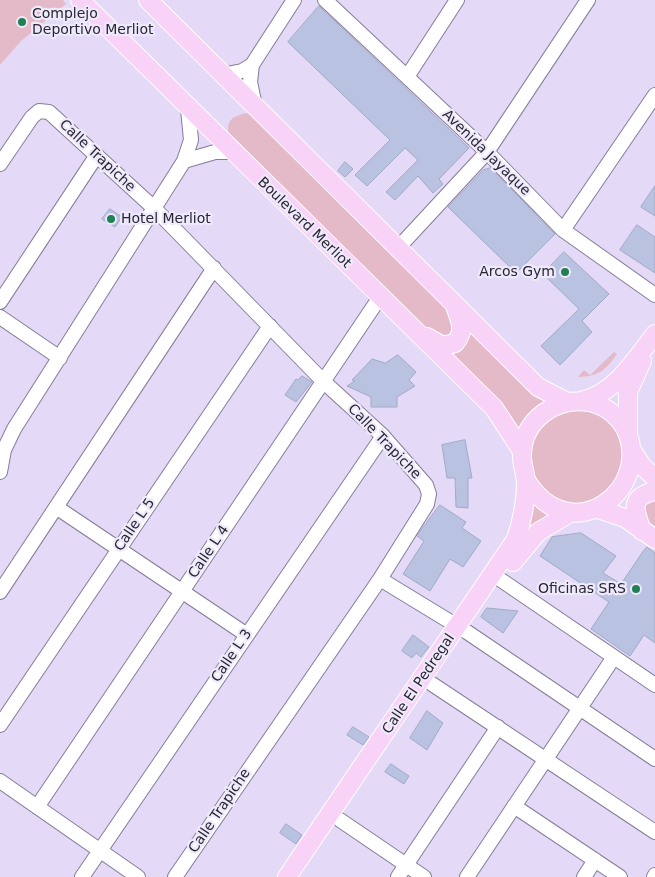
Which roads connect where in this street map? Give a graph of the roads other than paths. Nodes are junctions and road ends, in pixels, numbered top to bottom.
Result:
1 (80, 0) edge
2 (148, 0) edge
3 (294, 0) edge
4 (325, 0) edge
5 (457, 0) edge
6 (588, 0) edge
7 (252, 65) junction
8 (222, 75) junction
9 (407, 77) junction
10 (655, 95) edge
11 (188, 109) junction
12 (256, 110) junction
13 (231, 152) junction
14 (487, 152) junction
15 (97, 155) junction
16 (184, 161) junction
17 (0, 164) edge
18 (154, 209) junction
19 (563, 230) junction
20 (398, 248) junction
21 (214, 268) junction
22 (655, 294) edge
23 (380, 297) junction
24 (0, 302) edge
25 (454, 304) junction
26 (0, 317) edge
27 (270, 326) junction
28 (416, 330) junction
29 (655, 335) edge
30 (60, 358) junction
31 (324, 382) junction
32 (580, 401) junction
33 (628, 432) junction
34 (383, 436) junction
35 (522, 451) junction
36 (633, 452) junction
37 (0, 472) edge
38 (655, 478) edge
39 (526, 480) junction
40 (655, 491) edge
41 (56, 507) junction
42 (598, 509) junction
43 (570, 513) junction
44 (649, 535) edge
45 (118, 549) junction
46 (380, 579) junction
47 (501, 580) junction
48 (182, 591) junction
49 (0, 592) edge
50 (462, 629) junction
51 (247, 635) junction
52 (614, 657) junction
53 (432, 684) junction
54 (655, 685) edge
55 (580, 708) junction
56 (0, 725) edge
57 (498, 728) junction
58 (546, 759) junction
59 (655, 759) edge
60 (0, 781) edge
61 (514, 806) junction
62 (37, 807) junction
63 (340, 820) junction
64 (655, 832) edge
65 (100, 851) junction
66 (595, 860) junction
67 (406, 865) junction
68 (82, 877) edge
69 (138, 877) edge
70 (175, 877) edge
71 (286, 877) edge
72 (300, 877) edge
73 (398, 877) edge
74 (424, 877) edge
75 (466, 877) edge
76 (584, 877) edge
77 (620, 877) edge

1 - 11 main road, Boulevard Merliot
2 - 8 main road
3 - 7 street
4 - 9 street, Avenida Jayaque
5 - 9 street
6 - 14 street
7 - 8 street
7 - 12 street
8 - 12 main road
9 - 14 street, Avenida Jayaque
10 - 19 street
11 - 13 main road, Boulevard Merliot
11 - 16 street
12 - 20 main road
13 - 16 street
13 - 23 main road, Boulevard Merliot
14 - 19 street, Avenida Jayaque
14 - 20 street
15 - 17 street, Calle Trapiche
15 - 18 street, Calle Trapiche
15 - 24 street
16 - 18 street
18 - 21 street, Calle Trapiche
18 - 30 street
19 - 22 street, Avenida Jayaque
20 - 25 main road
21 - 27 street, Calle Trapiche
21 - 41 street
23 - 28 main road, Boulevard Merliot
23 - 31 street, Calle L 4
25 - 28 main road
25 - 32 main road
26 - 30 street
27 - 31 street, Calle Trapiche
27 - 45 street, Calle L 5
28 - 35 main road, Boulevard Merliot
29 - 32 main road
29 - 33 main road
30 - 37 street
31 - 34 street, Calle Trapiche
31 - 48 street, Calle L 4
32 - 33 main road
32 - 35 main road
33 - 36 main road
34 - 46 street, Calle Trapiche
34 - 51 street, Calle L 3
35 - 39 main road
36 - 38 main road
36 - 42 main road
39 - 43 main road
39 - 50 main road, Calle El Pedregal
40 - 44 main road
41 - 45 street
41 - 49 street
42 - 43 main road
42 - 44 main road
43 - 47 main road, Calle El Pedregal
45 - 48 street
45 - 56 street, Calle L 5
46 - 50 street
46 - 70 street, Calle Trapiche
47 - 50 main road, Calle El Pedregal
47 - 52 street
48 - 51 street
48 - 62 street, Calle L 4
50 - 53 main road, Calle El Pedregal
50 - 55 street
50 - 71 main road, Calle El Pedregal
51 - 65 street, Calle L 3
52 - 54 street
52 - 55 street
53 - 57 street
53 - 63 main road, Calle El Pedregal
55 - 58 street
55 - 59 street
57 - 58 street
57 - 67 street
58 - 61 street
58 - 64 street
60 - 62 street
61 - 66 street
61 - 75 street
62 - 65 street
63 - 67 street
63 - 72 main road, Calle El Pedregal
65 - 68 street, Calle L 3
65 - 69 street
66 - 76 street
66 - 77 street
67 - 73 street
67 - 74 street

